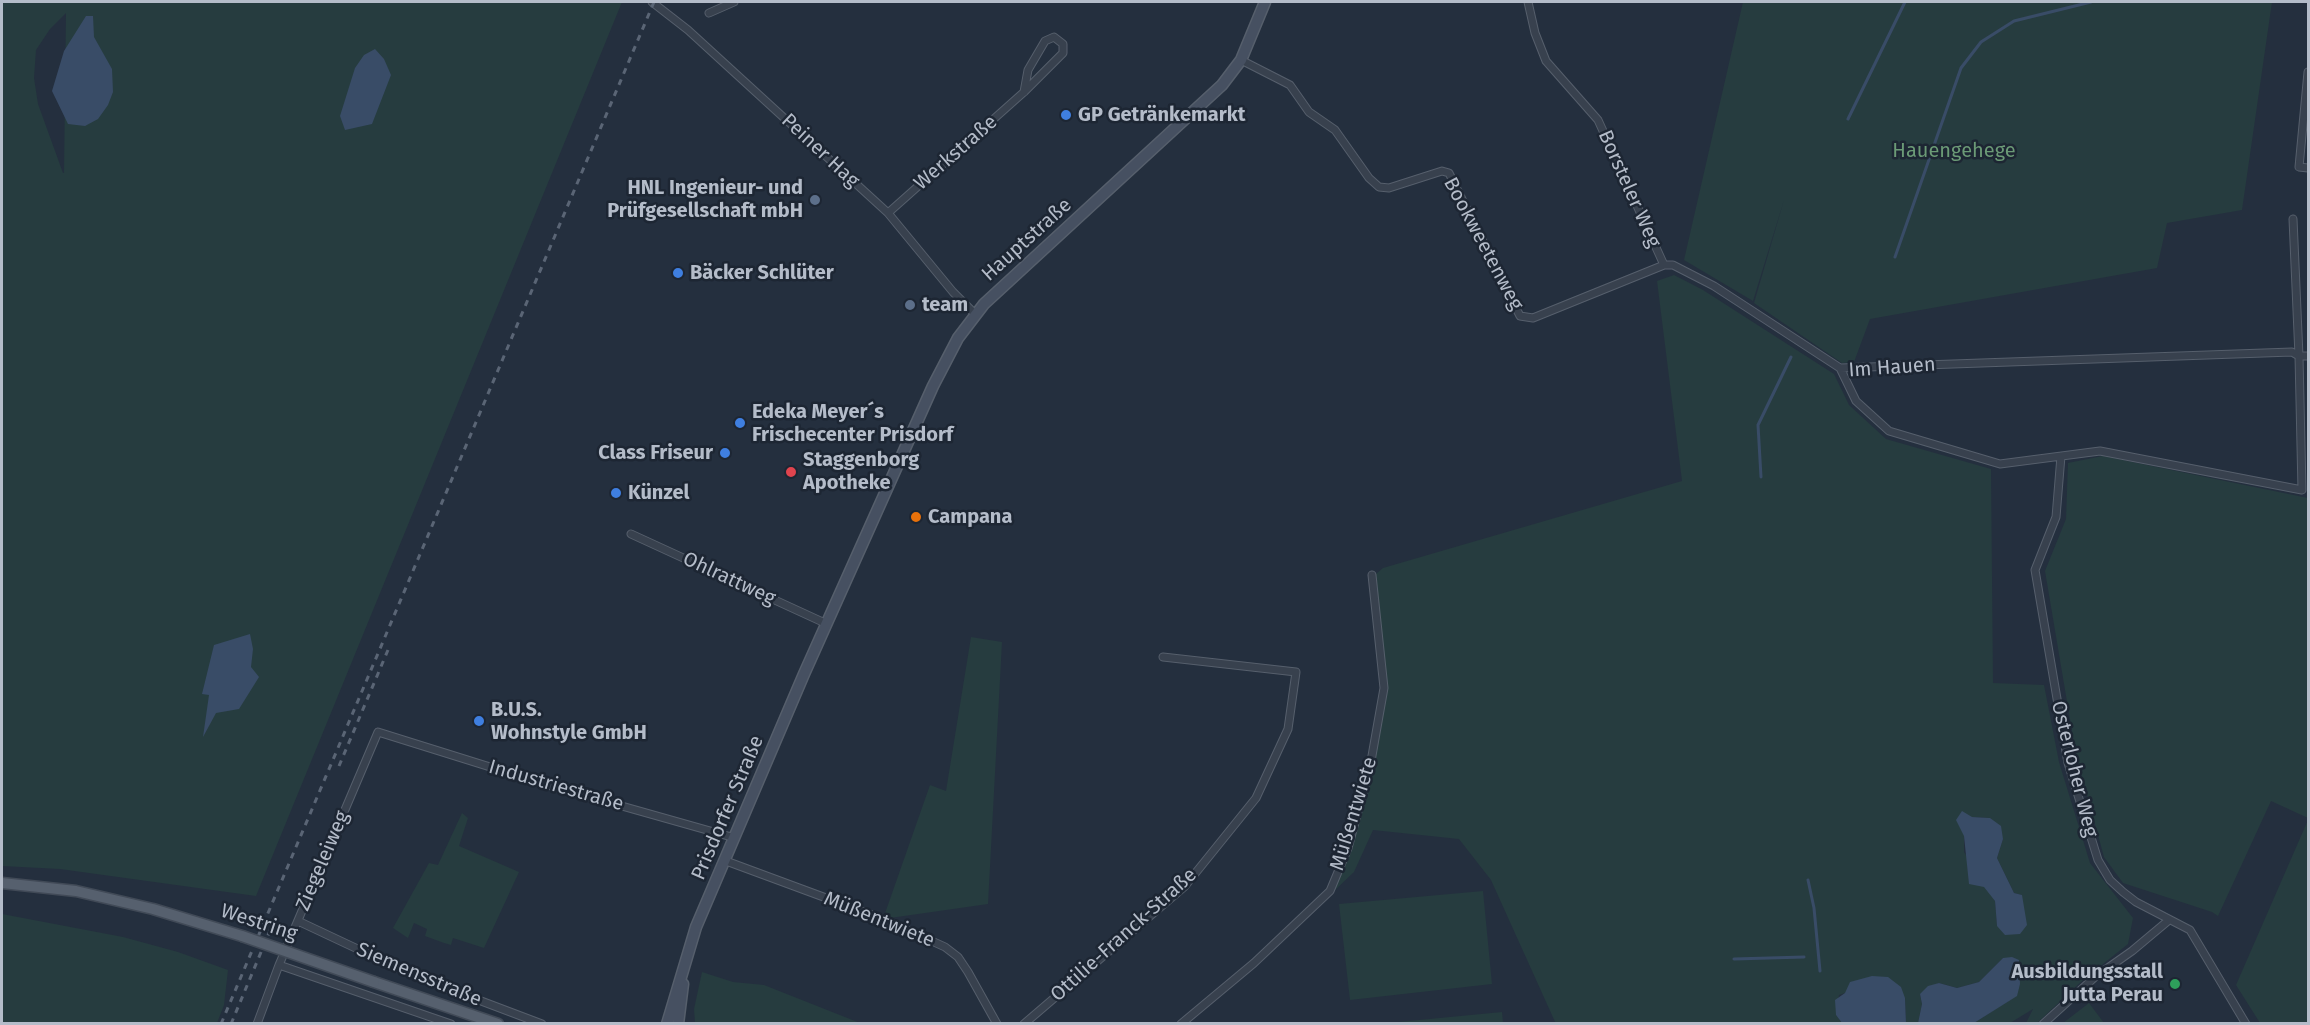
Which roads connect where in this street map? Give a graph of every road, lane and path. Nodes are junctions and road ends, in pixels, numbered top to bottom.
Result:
1 (651, 2) edge
2 (734, 2) edge
3 (1265, 2) edge
4 (1528, 2) edge
5 (708, 13) dead end
6 (1241, 60) junction
7 (2308, 72) edge
8 (1024, 92) junction
9 (2308, 168) edge
10 (888, 213) junction
11 (2293, 219) dead end
12 (1664, 266) junction
13 (975, 314) junction
14 (2299, 356) junction
15 (2308, 356) edge
16 (1840, 368) junction
17 (2061, 456) junction
18 (2305, 491) edge
19 (632, 534) dead end
20 (1372, 575) dead end
21 (827, 624) junction
22 (1163, 657) dead end
23 (804, 674) joint
24 (378, 732) joint
25 (735, 838) junction
26 (726, 861) junction
27 (2, 884) edge
28 (2169, 920) junction
29 (298, 921) junction
30 (687, 957) junction
31 (279, 965) junction
32 (257, 1023) edge
33 (451, 1023) edge
34 (498, 1023) edge
35 (542, 1023) edge
36 (667, 1023) edge
37 (678, 1023) edge
38 (997, 1023) edge
39 (1024, 1023) edge
40 (1182, 1023) edge
41 (2043, 1023) edge
42 (2246, 1023) edge

1 - 10 street, Peiner Hag
2 - 5 street
3 - 6 main road, Hauptstraße
4 - 12 street, Borsteler Weg
6 - 12 street, Bookweetenweg
6 - 13 main road, Hauptstraße
7 - 9 street
8 - 8 street, Werkstraße
8 - 10 street, Werkstraße
10 - 13 street, Peiner Hag
11 - 14 street, Im Hauen
12 - 16 street, Borsteler Weg
13 - 21 main road, Hauptstraße
14 - 15 street, Im Hauen
14 - 16 street, Im Hauen
14 - 18 street, Im Hauen
16 - 17 street, Im Hauen
17 - 18 street, Im Hauen
17 - 28 street, Osterloher Weg
19 - 21 street, Ohlrattweg
20 - 40 street, Müßentwiete
21 - 23 main road, Hauptstraße
22 - 39 street, Ottilie-Franck-Straße
23 - 25 main road, Prisdorfer Straße
24 - 25 street, Industriestraße
24 - 29 street, Ziegeleiweg
25 - 26 main road, Prisdorfer Straße
26 - 30 main road, Prisdorfer Straße
26 - 38 street, Müßentwiete
27 - 34 main road, Westring, bridge
28 - 41 street
28 - 42 street, Osterloher Weg
29 - 31 street, Ziegeleiweg
29 - 35 street, Siemensstraße
30 - 36 main road, Prisdorfer Straße
30 - 37 main road, Prisdorfer Straße
31 - 32 street, Ziegeleiweg
31 - 33 street, Siemensstraße

